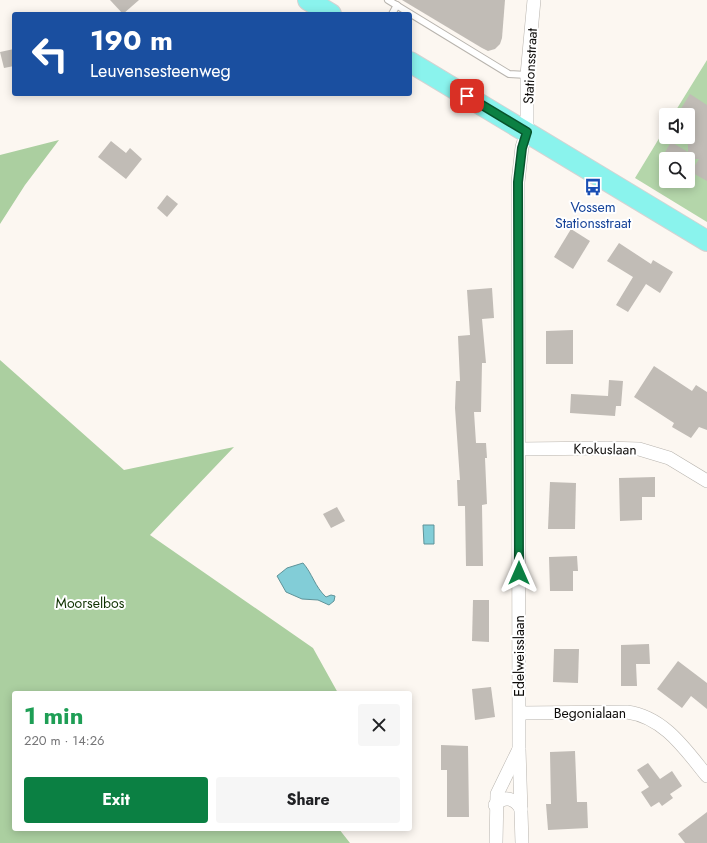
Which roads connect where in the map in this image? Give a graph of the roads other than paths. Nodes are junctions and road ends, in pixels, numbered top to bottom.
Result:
1 (308, 0) edge
2 (388, 0) edge
3 (534, 0) edge
4 (397, 5) junction
5 (328, 12) edge
6 (393, 12) edge
7 (408, 12) edge
8 (412, 14) edge
9 (412, 63) edge
10 (527, 75) junction
11 (527, 132) junction
12 (707, 241) edge
13 (519, 449) junction
14 (707, 481) edge
15 (520, 713) junction
16 (519, 749) junction
17 (707, 776) edge
18 (495, 805) junction
19 (521, 809) junction
20 (496, 843) edge
21 (522, 843) edge

1 - 5 main road
2 - 4 lane
3 - 10 street, Stationsstraat
4 - 6 lane
4 - 7 lane
8 - 10 lane
9 - 11 main road
10 - 11 street, Stationsstraat
11 - 12 main road
11 - 13 street, Edelweisslaan
13 - 14 street, Krokuslaan
13 - 15 street, Edelweisslaan
15 - 16 street, Edelweisslaan
15 - 17 street, Begonialaan
16 - 18 street, Edelweisslaan
16 - 19 street, Edelweisslaan
18 - 19 street
18 - 20 street, Edelweisslaan
19 - 21 street, Edelweisslaan

